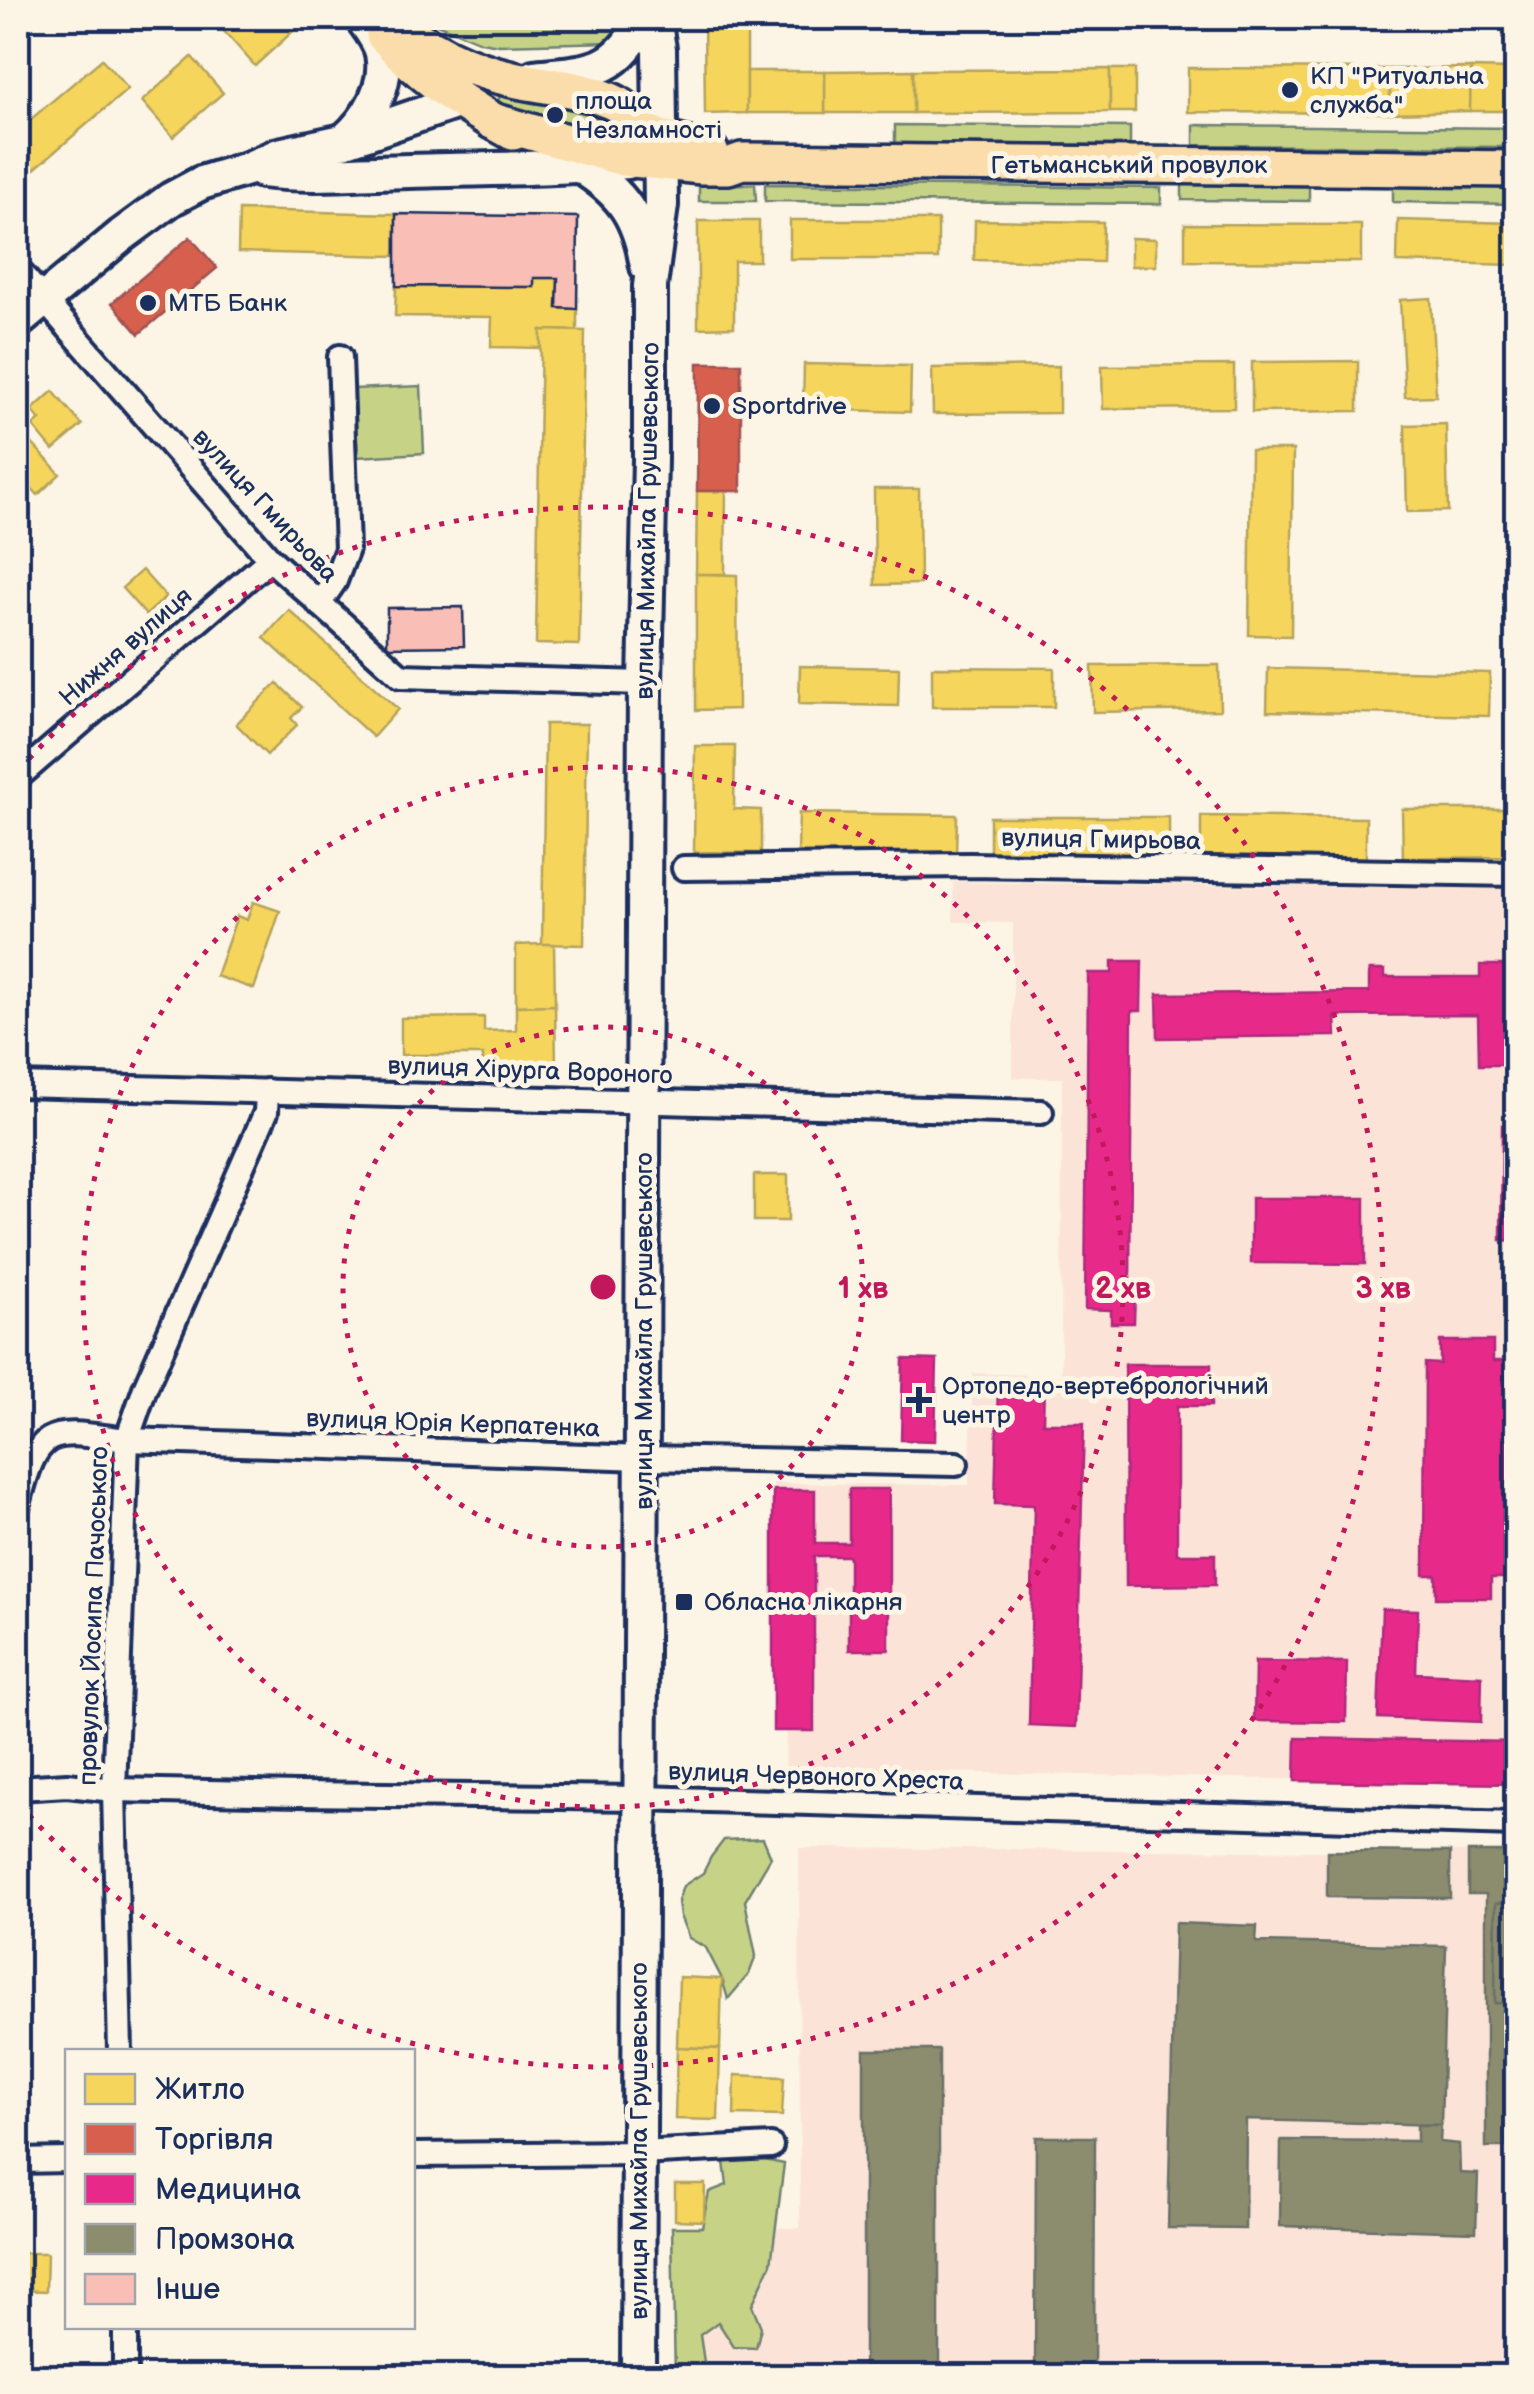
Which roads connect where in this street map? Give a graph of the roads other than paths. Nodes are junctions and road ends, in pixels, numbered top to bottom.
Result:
1 (362, 18) edge
2 (372, 18) edge
3 (391, 18) edge
4 (644, 18) edge
5 (654, 18) edge
6 (500, 96) junction
7 (460, 101) junction
8 (653, 148) junction
9 (345, 157) junction
10 (1516, 168) edge
11 (649, 240) junction
12 (18, 270) edge
13 (30, 311) edge
14 (340, 357) dead end
15 (270, 559) junction
16 (320, 604) junction
17 (645, 683) junction
18 (18, 777) edge
19 (684, 868) dead end
20 (1516, 874) edge
21 (18, 1085) edge
22 (267, 1090) junction
23 (644, 1102) junction
24 (1041, 1112) dead end
25 (127, 1440) junction
26 (644, 1458) junction
27 (956, 1464) dead end
28 (18, 1505) edge
29 (18, 1788) edge
30 (114, 1790) junction
31 (641, 1798) junction
32 (1516, 1824) edge
33 (120, 2049) edge
34 (771, 2146) dead end
35 (640, 2152) junction
36 (415, 2156) edge
37 (65, 2160) edge
38 (18, 2161) edge
39 (124, 2329) edge
40 (125, 2376) edge
41 (638, 2376) edge

1 - 9 street
2 - 7 main road
3 - 6 main road
4 - 6 street
5 - 8 street
6 - 7 main road
6 - 8 main road
6 - 8 main road
7 - 9 street
8 - 9 street
8 - 10 main road, Гетьманський провулок
8 - 11 street
8 - 11 street
8 - 11 street
9 - 13 street
11 - 17 street, вулиця Михайла Грушевського
12 - 13 street, вулиця Гмирьова
13 - 15 street, вулиця Гмирьова
14 - 16 street
15 - 16 street, вулиця Гмирьова
15 - 18 street, Нижня вулиця
16 - 17 street, вулиця Гмирьова
17 - 23 street, вулиця Михайла Грушевського
19 - 20 street, вулиця Гмирьова
21 - 22 street, вулиця Хірурга Вороного
22 - 23 street, вулиця Хірурга Вороного
22 - 25 street, провулок Йосипа Пачоського
23 - 24 street, вулиця Хірурга Вороного
23 - 26 street, вулиця Михайла Грушевського
25 - 26 street, вулиця Юрія Керпатенка
25 - 28 street, вулиця Юрія Керпатенка
25 - 30 street, провулок Йосипа Пачоського
26 - 27 street, вулиця Юрія Керпатенка
26 - 31 street, вулиця Михайла Грушевського
29 - 30 street, вулиця Червоного Хреста
30 - 31 street, вулиця Червоного Хреста
30 - 33 street, провулок Йосипа Пачоського
31 - 32 street, вулиця Червоного Хреста
31 - 35 street, вулиця Михайла Грушевського
34 - 35 street
35 - 36 street
35 - 41 street, вулиця Михайла Грушевського
37 - 38 street
39 - 40 street

